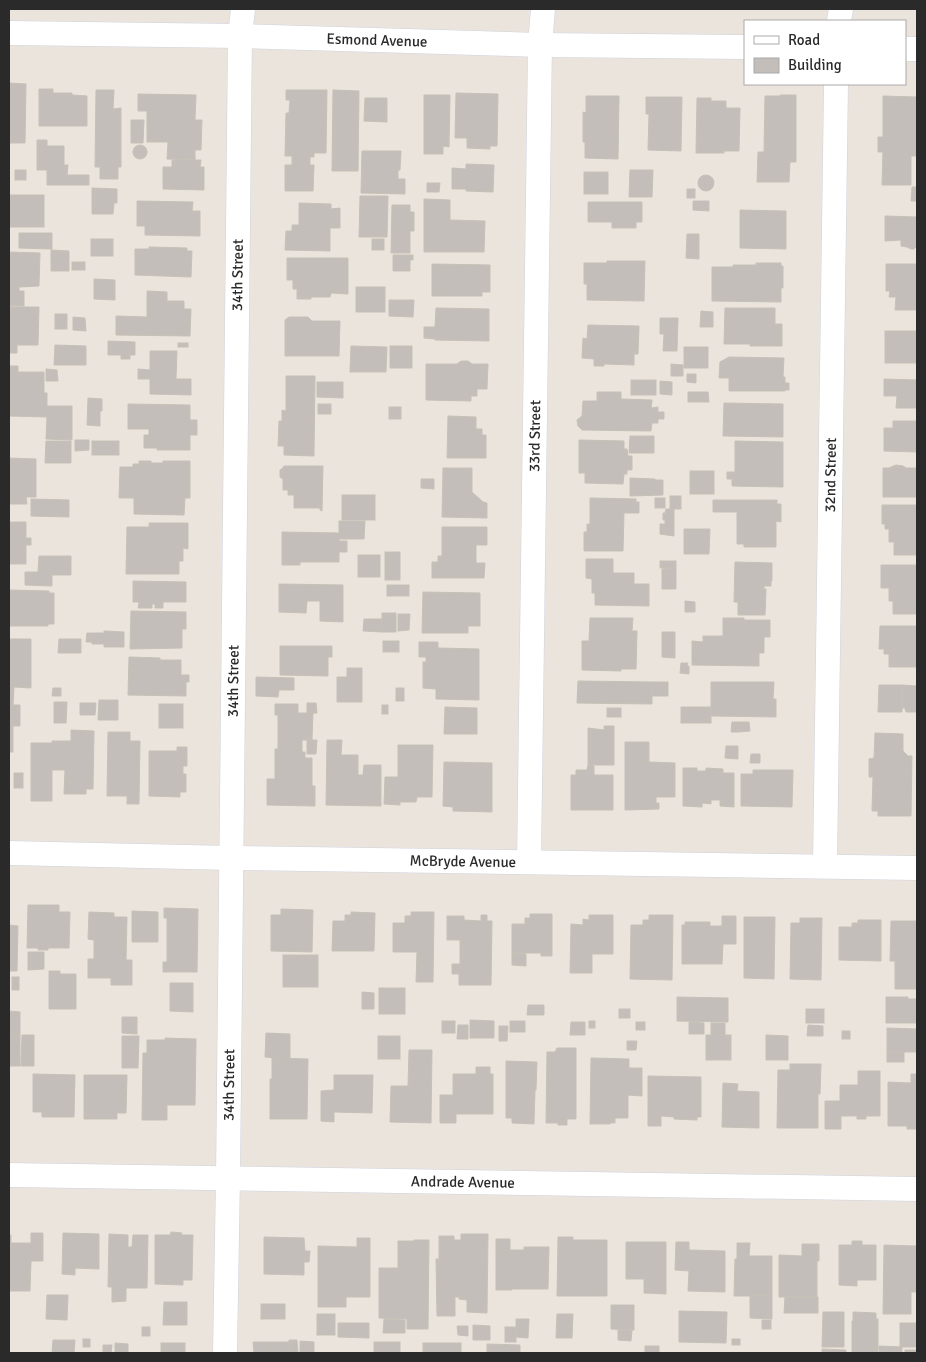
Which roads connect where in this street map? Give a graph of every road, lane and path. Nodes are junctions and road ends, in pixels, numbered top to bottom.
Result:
1 (242, 9) edge
2 (543, 9) edge
3 (9, 33) edge
4 (240, 36) junction
5 (540, 45) junction
6 (744, 47) edge
7 (836, 85) edge
8 (9, 853) edge
9 (231, 858) junction
10 (529, 862) junction
11 (825, 866) junction
12 (917, 868) edge
13 (9, 1175) edge
14 (228, 1178) junction
15 (917, 1189) edge
16 (225, 1353) edge

1 - 4 street, 34th Street
2 - 5 street, 33rd Street
3 - 4 street, Esmond Avenue
4 - 5 street, Esmond Avenue
4 - 9 street, 34th Street
5 - 6 street, Esmond Avenue
5 - 10 street, 33rd Street
7 - 11 street, 32nd Street
8 - 9 street, McBryde Avenue
9 - 10 street, McBryde Avenue
9 - 14 street, 34th Street
10 - 11 street, McBryde Avenue
11 - 12 street, McBryde Avenue
13 - 14 street, Andrade Avenue
14 - 15 street, Andrade Avenue
14 - 16 street, 34th Street

